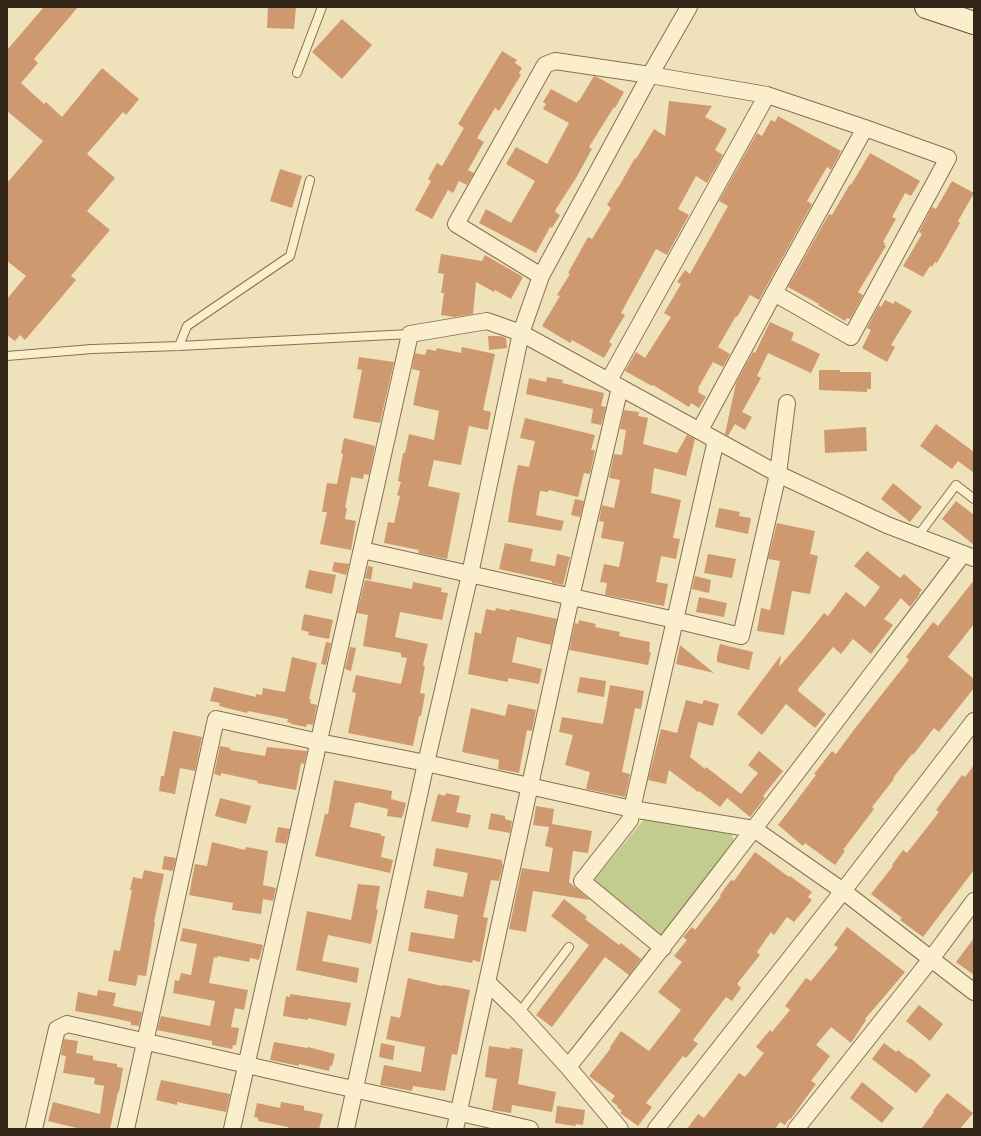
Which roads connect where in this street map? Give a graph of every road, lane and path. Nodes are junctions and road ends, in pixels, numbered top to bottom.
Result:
1 (322, 7) edge
2 (689, 7) edge
3 (926, 7) edge
4 (974, 23) edge
5 (297, 73) dead end
6 (650, 75) junction
7 (767, 95) junction
8 (865, 128) junction
9 (310, 180) dead end
10 (541, 276) junction
11 (774, 293) junction
12 (521, 333) junction
13 (410, 334) junction
14 (179, 346) junction
15 (7, 356) edge
16 (614, 383) junction
17 (787, 403) dead end
18 (700, 430) junction
19 (716, 440) junction
20 (778, 474) junction
21 (974, 499) edge
22 (917, 537) junction
23 (362, 550) junction
24 (968, 556) edge
25 (470, 574) junction
26 (571, 597) junction
27 (675, 620) junction
28 (974, 721) edge
29 (319, 742) junction
30 (426, 764) junction
31 (530, 786) junction
32 (632, 809) junction
33 (754, 829) junction
34 (844, 891) junction
35 (974, 901) edge
36 (569, 947) dead end
37 (663, 948) junction
38 (931, 959) junction
39 (487, 982) junction
40 (974, 992) edge
41 (519, 1013) junction
42 (146, 1041) junction
43 (246, 1065) junction
44 (568, 1067) junction
45 (355, 1090) junction
46 (459, 1112) junction
47 (34, 1129) edge
48 (126, 1129) edge
49 (232, 1129) edge
50 (346, 1129) edge
51 (455, 1129) edge
52 (530, 1129) edge
53 (620, 1129) edge
54 (656, 1129) edge
55 (796, 1129) edge

1 - 5 lane
2 - 6 street
3 - 4 street
6 - 7 street
6 - 10 street
6 - 10 street
7 - 8 street
7 - 16 street
8 - 11 street
8 - 11 street
9 - 14 lane
10 - 12 street
11 - 18 street
12 - 13 street
12 - 16 street
12 - 25 street
13 - 14 lane
13 - 23 street
14 - 15 lane
16 - 18 street
16 - 26 street
17 - 20 street
18 - 19 street
19 - 20 street
19 - 27 street
20 - 22 street
20 - 27 street
21 - 22 lane
22 - 24 street
23 - 25 street
23 - 29 street
24 - 33 street
25 - 26 street
25 - 30 street
26 - 27 street
26 - 31 street
27 - 32 street
28 - 34 street
29 - 30 street
29 - 42 street
29 - 43 street
30 - 31 street
30 - 45 street
31 - 32 street
31 - 39 street
32 - 33 street
32 - 37 street
33 - 34 street
33 - 37 street
34 - 38 street
34 - 54 street
35 - 38 street
36 - 41 lane
37 - 44 street
38 - 40 street
38 - 55 street
39 - 41 street
39 - 46 street
41 - 44 street
42 - 43 street
42 - 47 street
42 - 48 street
43 - 45 street
43 - 49 street
44 - 53 street
45 - 46 street
45 - 50 street
46 - 51 street
46 - 52 street

